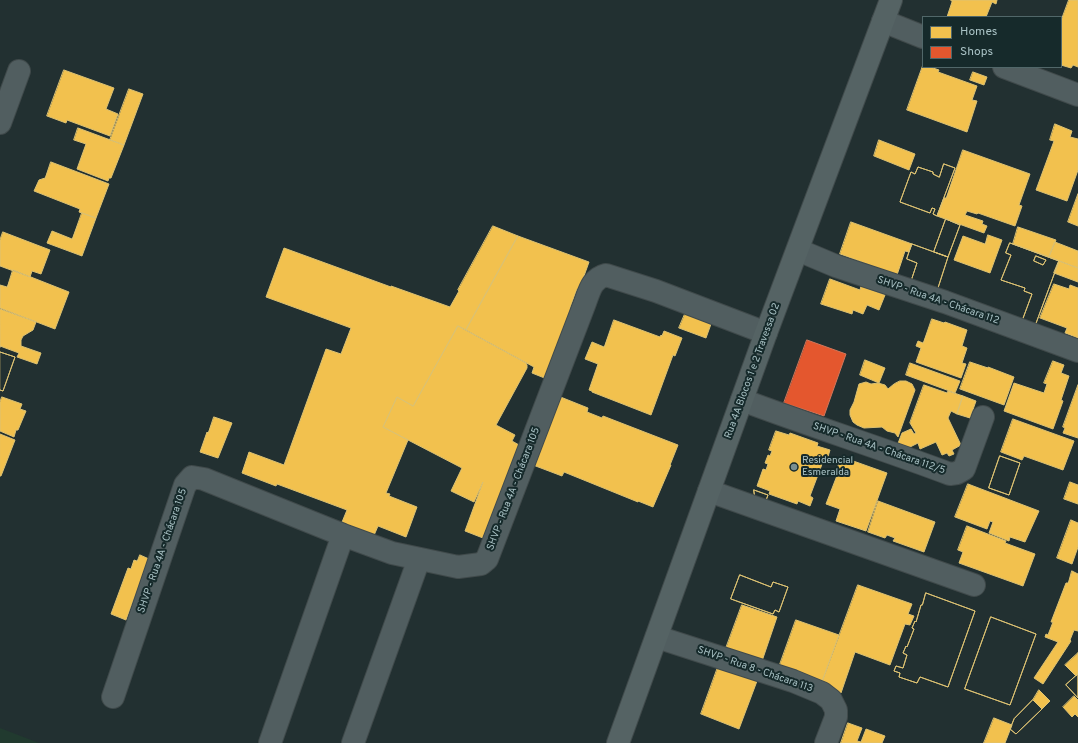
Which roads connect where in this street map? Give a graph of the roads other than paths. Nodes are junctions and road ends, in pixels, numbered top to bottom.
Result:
1 (891, 0) edge
2 (883, 21) junction
3 (922, 37) edge
4 (1007, 68) edge
5 (19, 71) dead end
6 (1078, 94) edge
7 (0, 123) edge
8 (798, 250) junction
9 (766, 334) junction
10 (1078, 351) edge
11 (742, 400) junction
12 (983, 417) dead end
13 (709, 491) junction
14 (343, 535) junction
15 (419, 559) junction
16 (974, 585) dead end
17 (657, 637) junction
18 (113, 697) dead end
19 (270, 743) edge
20 (353, 743) edge
21 (618, 743) edge
22 (826, 743) edge

1 - 2 street, Rua 4A Blocos 1 e 2 Travessa 02
2 - 3 street
2 - 8 street, Rua 4A Blocos 1 e 2 Travessa 02
4 - 6 street
5 - 7 street
8 - 9 street, Rua 4A Blocos 1 e 2 Travessa 02
8 - 10 street, SHVP - Rua 4A - Chácara 112
9 - 11 street, Rua 4A Blocos 1 e 2 Travessa 02
9 - 15 street, SHVP - Rua 4A - Chácara 105
11 - 12 street, SHVP - Rua 4A - Chácara 112/5
11 - 13 street, Rua 4A Blocos 1 e 2 Travessa 02
13 - 16 street
13 - 17 street, Rua 4A Blocos 1 e 2 Travessa 02
14 - 15 street, SHVP - Rua 4A - Chácara 105
14 - 18 street, SHVP - Rua 4A - Chácara 105
14 - 19 street
15 - 20 street
17 - 21 street, Rua 4A Blocos 1 e 2 Travessa 02
17 - 22 street, SHVP - Rua 8 - Chácara 113

